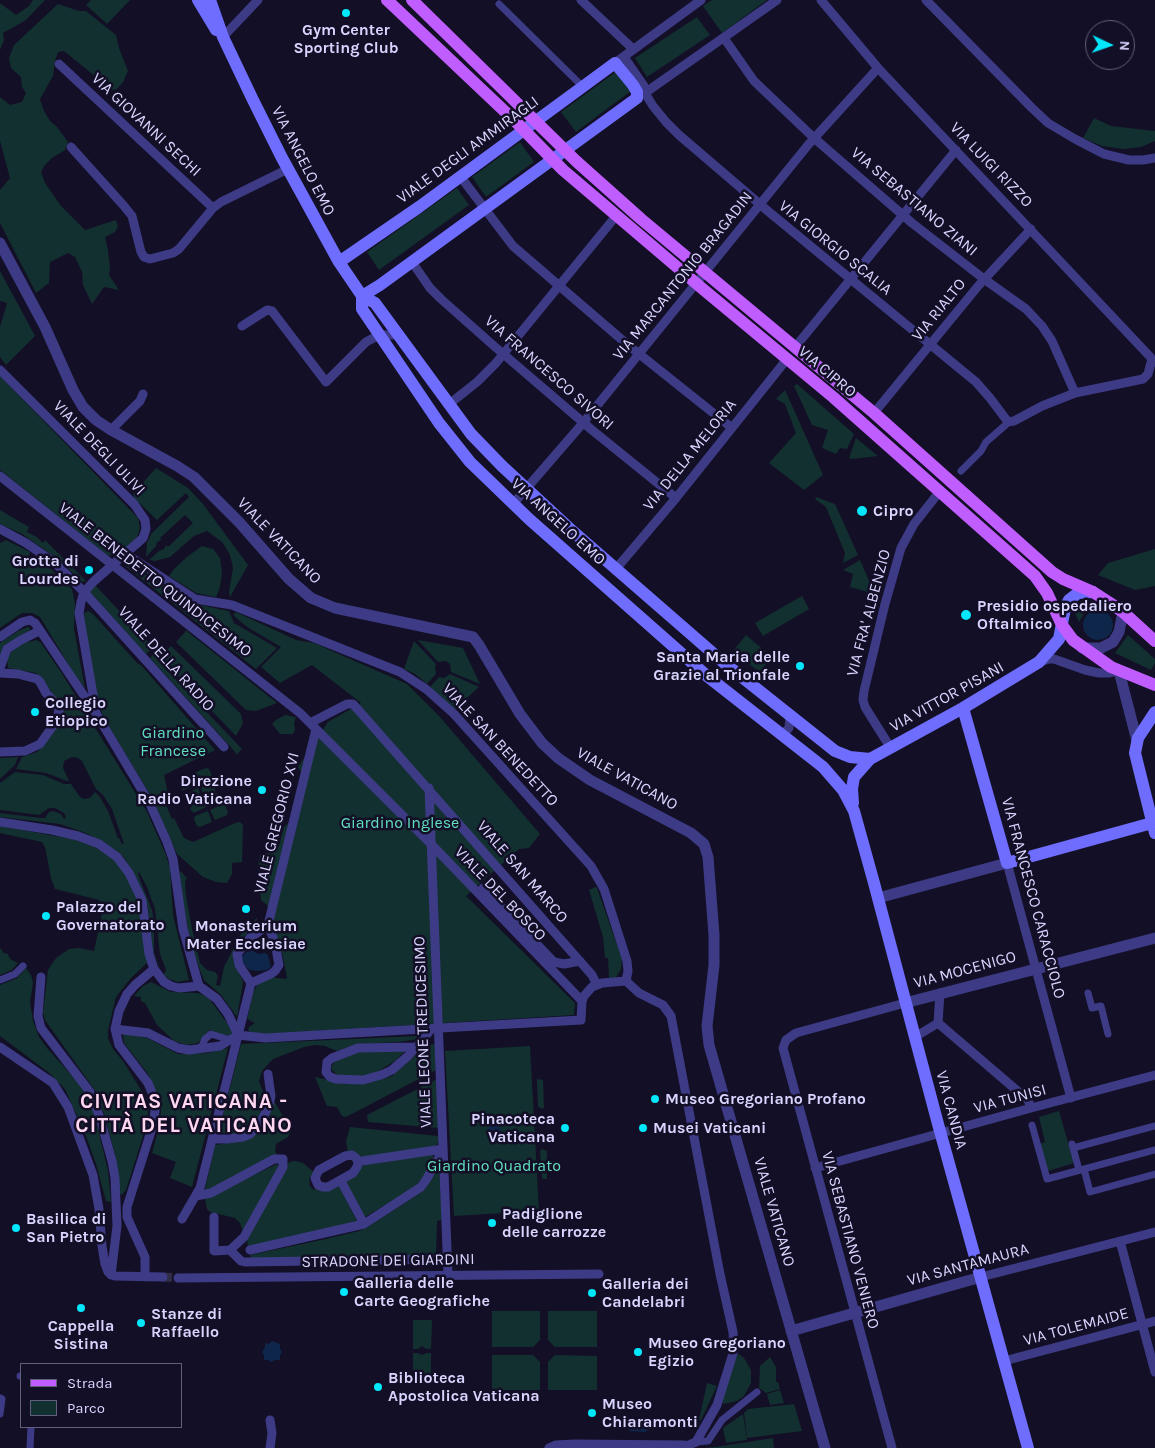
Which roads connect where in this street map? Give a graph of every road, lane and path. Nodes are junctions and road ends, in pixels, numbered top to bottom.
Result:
1 (198, 0) edge
2 (210, 0) edge
3 (258, 0) edge
4 (387, 0) edge
5 (412, 0) edge
6 (582, 0) edge
7 (701, 0) edge
8 (777, 0) edge
9 (821, 0) edge
10 (926, 0) edge
11 (499, 4) dead end
12 (223, 37) junction
13 (724, 38) junction
14 (633, 50) junction
15 (619, 60) junction
16 (59, 64) dead end
17 (878, 68) junction
18 (583, 87) junction
19 (641, 96) junction
20 (537, 122) junction
21 (524, 130) junction
22 (814, 138) junction
23 (71, 147) dead end
24 (956, 150) junction
25 (565, 151) junction
26 (1155, 158) edge
27 (552, 160) junction
28 (288, 169) junction
29 (460, 176) junction
30 (760, 204) junction
31 (213, 208) junction
32 (485, 209) junction
33 (902, 215) junction
34 (616, 216) junction
35 (1031, 229) junction
36 (0, 243) edge
37 (339, 262) junction
38 (412, 262) junction
39 (705, 272) junction
40 (984, 279) junction
41 (851, 280) junction
42 (696, 284) junction
43 (559, 285) junction
44 (362, 296) junction
45 (242, 326) dead end
46 (379, 335) junction
47 (398, 335) junction
48 (796, 346) junction
49 (930, 346) junction
50 (639, 354) junction
51 (503, 355) junction
52 (787, 359) junction
53 (1154, 361) edge
54 (0, 370) edge
55 (1075, 392) junction
56 (143, 394) dead end
57 (448, 405) junction
58 (874, 413) junction
59 (1009, 422) junction
60 (583, 423) junction
61 (732, 428) junction
62 (111, 430) junction
63 (960, 471) dead end
64 (0, 476) edge
65 (528, 489) junction
66 (940, 491) junction
67 (676, 498) junction
68 (513, 504) junction
69 (0, 530) edge
70 (10, 534) junction
71 (0, 539) edge
72 (126, 554) junction
73 (113, 566) junction
74 (615, 570) junction
75 (84, 592) junction
76 (1093, 592) junction
77 (1123, 612) junction
78 (1062, 625) junction
79 (37, 627) junction
80 (0, 637) edge
81 (1155, 641) edge
82 (1082, 648) junction
83 (1039, 662) junction
84 (0, 668) edge
85 (1119, 671) junction
86 (0, 673) edge
87 (1155, 684) edge
88 (963, 708) junction
89 (1155, 712) edge
90 (96, 715) junction
91 (790, 716) junction
92 (313, 726) junction
93 (780, 734) junction
94 (1137, 741) junction
95 (224, 746) dead end
96 (890, 747) junction
97 (0, 752) edge
98 (870, 759) junction
99 (838, 783) joint
100 (429, 788) junction
101 (854, 811) junction
102 (0, 822) edge
103 (1154, 826) edge
104 (431, 844) junction
105 (1007, 863) junction
106 (483, 888) dead end
107 (878, 898) junction
108 (268, 925) junction
109 (1155, 938) edge
110 (580, 961) junction
111 (23, 966) dead end
112 (1036, 968) junction
113 (154, 969) junction
114 (41, 977) dead end
115 (0, 980) edge
116 (626, 981) junction
117 (251, 983) junction
118 (597, 985) junction
119 (199, 986) junction
120 (940, 993) junction
121 (1088, 993) dead end
122 (582, 1002) junction
123 (905, 1002) junction
124 (938, 1023) junction
125 (115, 1029) junction
126 (435, 1029) junction
127 (1108, 1034) dead end
128 (238, 1035) junction
129 (915, 1037) junction
130 (230, 1040) junction
131 (786, 1040) joint
132 (439, 1041) junction
133 (418, 1044) junction
134 (0, 1047) edge
135 (201, 1048) junction
136 (268, 1074) dead end
137 (1155, 1075) edge
138 (1071, 1098) junction
139 (1031, 1108) junction
140 (1032, 1125) dead end
141 (1155, 1126) edge
142 (941, 1133) junction
143 (213, 1139) junction
144 (443, 1149) junction
145 (1155, 1150) edge
146 (362, 1162) dead end
147 (815, 1168) junction
148 (1081, 1170) junction
149 (1155, 1174) edge
150 (341, 1181) junction
151 (198, 1192) junction
152 (214, 1217) dead end
153 (182, 1218) dead end
154 (364, 1224) junction
155 (1155, 1232) edge
156 (1120, 1241) junction
157 (230, 1250) junction
158 (250, 1250) dead end
159 (447, 1259) junction
160 (599, 1274) dead end
161 (112, 1275) junction
162 (448, 1275) junction
163 (145, 1277) junction
164 (163, 1277) tunnel mouth
165 (980, 1277) junction
166 (178, 1278) tunnel mouth
167 (854, 1314) junction
168 (1155, 1321) edge
169 (1143, 1324) junction
170 (791, 1331) junction
171 (1004, 1361) junction
172 (1155, 1372) edge
173 (758, 1392) dead end
174 (0, 1398) edge
175 (0, 1414) edge
176 (270, 1420) dead end
177 (31, 1428) edge
178 (690, 1444) junction
179 (30, 1448) edge
180 (270, 1448) edge
181 (549, 1448) edge
182 (826, 1448) edge
183 (892, 1448) edge
184 (1028, 1448) edge

1 - 12 main road, VIA ANGELO EMO
2 - 12 main road, VIA ANGELO EMO
3 - 12 street
4 - 21 main road, VIA CIPRO
5 - 20 main road, VIA CIPRO
6 - 14 street
7 - 14 street, VIALE DEGLI AMMIRAGLI
8 - 13 street
9 - 17 street, VIA LUIGI RIZZO
10 - 26 street
11 - 18 street
12 - 28 main road, VIA ANGELO EMO
13 - 19 street
13 - 22 street, VIA SEBASTIANO ZIANI
14 - 15 street, VIALE DEGLI AMMIRAGLI
15 - 18 main road, VIALE DEGLI AMMIRAGLI
15 - 19 main road
16 - 31 street, VIA GIOVANNI SECHI
17 - 22 street, VIA MARCANTONIO BRAGADIN
17 - 24 street, VIA LUIGI RIZZO
18 - 20 main road, VIALE DEGLI AMMIRAGLI
19 - 25 main road
19 - 30 street, VIA GIORGIO SCALIA
20 - 21 main road, VIALE DEGLI AMMIRAGLI
20 - 25 main road, VIA CIPRO
21 - 27 main road, VIA CIPRO
21 - 29 main road, VIALE DEGLI AMMIRAGLI
22 - 30 street, VIA MARCANTONIO BRAGADIN
22 - 33 street, VIA SEBASTIANO ZIANI
23 - 31 street
24 - 33 street
24 - 35 street, VIA LUIGI RIZZO
25 - 27 main road
25 - 39 main road, VIA CIPRO
27 - 32 main road
27 - 34 main road, VIA CIPRO
28 - 31 street
28 - 37 main road, VIA ANGELO EMO
29 - 32 street
29 - 37 main road, VIALE DEGLI AMMIRAGLI
30 - 39 street, VIA MARCANTONIO BRAGADIN
30 - 41 street, VIA GIORGIO SCALIA
32 - 38 main road
32 - 43 street
33 - 40 street, VIA SEBASTIANO ZIANI
33 - 41 street
34 - 42 main road, VIA CIPRO
34 - 43 street
35 - 40 street, VIA RIALTO
35 - 53 street, VIA LUIGI RIZZO
36 - 62 street, VIALE VATICANO
37 - 44 main road, VIA ANGELO EMO
38 - 44 main road
38 - 51 street, VIA FRANCESCO SIVORI
39 - 42 street, VIA MARCANTONIO BRAGADIN
39 - 48 main road, VIA CIPRO
40 - 49 street, VIA RIALTO
40 - 55 street, VIA SEBASTIANO ZIANI
41 - 48 street
41 - 49 street, VIA GIORGIO SCALIA
42 - 50 street, VIA MARCANTONIO BRAGADIN
42 - 52 main road, VIA CIPRO
43 - 50 street
43 - 51 street
44 - 46 main road, VIA ANGELO EMO
44 - 47 main road, VIA ANGELO EMO
45 - 46 street
46 - 47 street
46 - 68 main road, VIA ANGELO EMO
47 - 57 main road, VIA ANGELO EMO
48 - 58 main road, VIA CIPRO
49 - 58 street, VIA RIALTO
49 - 59 street, VIA GIORGIO SCALIA
50 - 60 street, VIA MARCANTONIO BRAGADIN
50 - 61 street
51 - 57 street
51 - 60 street, VIA FRANCESCO SIVORI
52 - 61 street, VIA DELLA MELORIA
52 - 66 main road, VIA CIPRO
53 - 55 street
54 - 72 street, VIALE DEGLI ULIVI
55 - 59 street
56 - 62 street
57 - 65 main road, VIA ANGELO EMO
58 - 76 main road, VIA CIPRO
59 - 63 street
60 - 65 street, VIA MARCANTONIO BRAGADIN
60 - 67 street, VIA FRANCESCO SIVORI
61 - 67 street, VIA DELLA MELORIA
62 - 170 street, VIALE VATICANO
64 - 73 street, VIALE BENEDETTO QUINDICESIMO
65 - 68 street, VIA MARCANTONIO BRAGADIN
65 - 74 main road, VIA ANGELO EMO
66 - 78 main road, VIA CIPRO
66 - 96 street, VIA FRA' ALBENZIO
67 - 74 street, VIA DELLA MELORIA
68 - 93 main road, VIA ANGELO EMO
69 - 70 street, VIALE DELLA RADIO
70 - 71 street
70 - 75 street, VIALE DELLA RADIO
72 - 73 street, VIALE DEGLI ULIVI
72 - 116 street, VIALE SAN BENEDETTO
73 - 75 street, VIALE DEGLI ULIVI
73 - 92 street, VIALE BENEDETTO QUINDICESIMO
74 - 91 main road, VIA ANGELO EMO
75 - 90 street
75 - 95 street, VIALE DELLA RADIO
76 - 77 main road
76 - 78 main road
77 - 81 main road
77 - 82 street
78 - 82 main road
78 - 83 main road, VIA VITTOR PISANI
79 - 80 street
79 - 84 street
79 - 90 street
82 - 85 main road
83 - 85 street
83 - 88 main road, VIA VITTOR PISANI
85 - 87 main road
85 - 94 street
86 - 97 street
88 - 96 main road, VIA VITTOR PISANI
88 - 105 main road, VIA FRANCESCO CARACCIOLO
89 - 94 main road
90 - 119 street
91 - 93 street
91 - 98 main road, VIA ANGELO EMO
92 - 100 street, VIALE SAN MARCO
92 - 104 street, VIALE DEL BOSCO
92 - 108 street, VIALE GREGORIO XVI
93 - 99 main road, VIA ANGELO EMO
94 - 103 main road
96 - 98 main road, VIA VITTOR PISANI
98 - 101 main road, VIA VITTOR PISANI
99 - 101 main road, VIA CANDIA
100 - 104 street, VIALE LEONE TREDICESIMO
100 - 110 street, VIALE SAN MARCO
101 - 107 main road, VIA CANDIA
102 - 113 street
103 - 105 main road
104 - 122 street, VIALE DEL BOSCO
104 - 126 street, VIALE LEONE TREDICESIMO
105 - 107 street
105 - 112 street, VIA FRANCESCO CARACCIOLO
106 - 110 street
107 - 123 main road, VIA CANDIA
108 - 117 street
108 - 117 street
109 - 112 street, VIA MOCENIGO
110 - 118 street, VIALE SAN MARCO
111 - 115 street
112 - 120 street, VIA MOCENIGO
112 - 138 street, VIA FRANCESCO CARACCIOLO
113 - 119 street
113 - 125 street
114 - 161 street
116 - 118 street
116 - 178 street
117 - 128 street
118 - 122 street
119 - 128 street
120 - 123 street, VIA MOCENIGO
120 - 124 street
121 - 127 street
122 - 126 street
123 - 129 main road, VIA CANDIA
123 - 131 street, VIA MOCENIGO
124 - 129 street
124 - 139 street
125 - 135 street
125 - 163 street
126 - 128 street
126 - 132 street, VIALE LEONE TREDICESIMO
126 - 133 street
128 - 130 street
128 - 143 street
129 - 142 main road, VIA CANDIA
130 - 135 street
130 - 135 street
131 - 147 street, VIA SEBASTIANO VENIERO
132 - 133 street
132 - 144 street, VIALE LEONE TREDICESIMO
133 - 133 street
134 - 161 street
136 - 143 street
137 - 138 street, VIA TUNISI
138 - 139 street, VIA TUNISI
139 - 142 street, VIA TUNISI
140 - 148 street
141 - 148 street
142 - 147 street, VIA TUNISI
142 - 165 main road, VIA CANDIA
143 - 151 street
144 - 146 street
144 - 154 street
144 - 159 street, VIALE LEONE TREDICESIMO
145 - 148 street
147 - 167 street, VIA SEBASTIANO VENIERO
148 - 149 street
150 - 150 street
150 - 154 street
151 - 153 street
151 - 157 street
152 - 157 street
154 - 158 street
155 - 156 street, VIA SANTAMAURA
156 - 165 street, VIA SANTAMAURA
156 - 169 street
157 - 159 street
159 - 162 street, VIALE LEONE TREDICESIMO
160 - 162 street, STRADONE DEI GIARDINI
161 - 163 street
162 - 166 street, STRADONE DEI GIARDINI
163 - 164 street
165 - 167 street, VIA SANTAMAURA
165 - 171 main road, VIA CANDIA
167 - 170 street, VIA SANTAMAURA
167 - 183 street, VIA SEBASTIANO VENIERO
168 - 169 street, VIA TOLEMAIDE
169 - 171 street, VIA TOLEMAIDE
169 - 172 street
170 - 182 street, VIALE VATICANO
171 - 184 main road, VIA CANDIA
173 - 178 street
174 - 175 street
176 - 180 street
177 - 179 street
178 - 181 street

